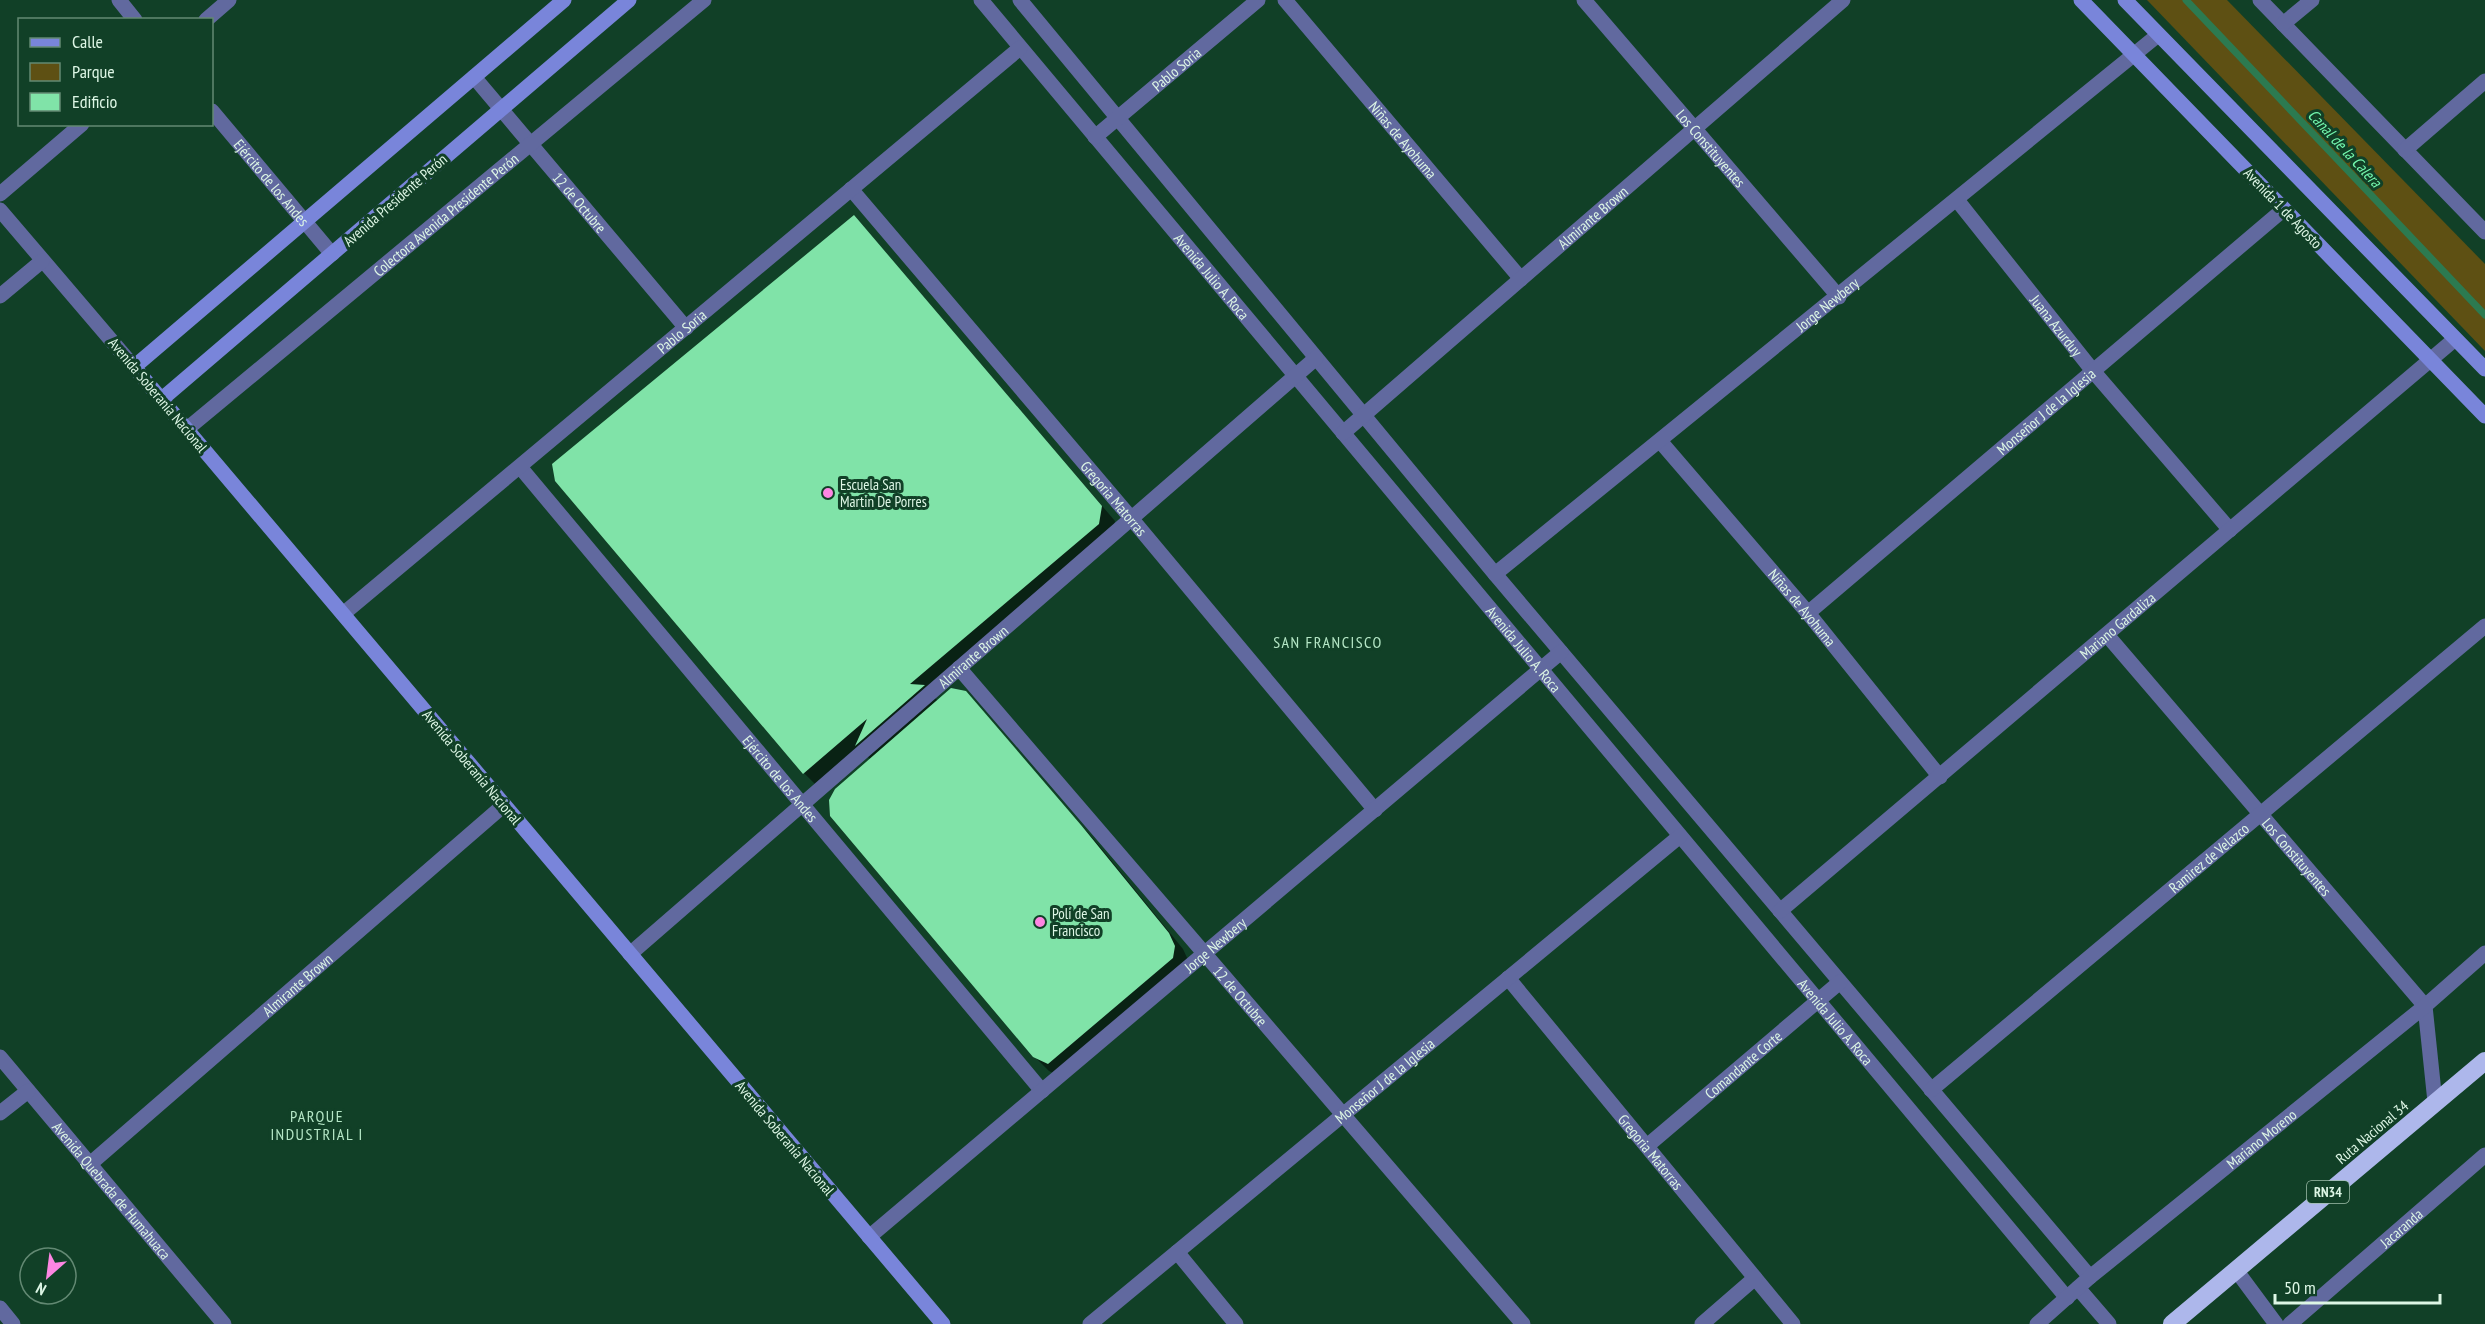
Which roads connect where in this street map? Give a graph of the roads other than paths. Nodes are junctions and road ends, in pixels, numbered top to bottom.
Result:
1 (119, 0) edge
2 (229, 0) edge
3 (564, 0) edge
4 (629, 0) edge
5 (704, 0) edge
6 (981, 0) edge
7 (1020, 0) edge
8 (1258, 0) edge
9 (1285, 0) edge
10 (1584, 0) edge
11 (1843, 0) edge
12 (2081, 0) edge
13 (2125, 0) edge
14 (2260, 0) edge
15 (2312, 0) edge
16 (133, 18) edge
17 (208, 18) edge
18 (2283, 24) junction
19 (2158, 35) junction
20 (1020, 48) junction
21 (2135, 56) junction
22 (474, 77) junction
23 (2485, 81) edge
24 (501, 109) junction
25 (213, 112) edge
26 (1118, 118) junction
27 (80, 126) edge
28 (1694, 129) junction
29 (1095, 137) junction
30 (531, 144) junction
31 (2405, 150) junction
32 (851, 189) junction
33 (0, 194) edge
34 (1957, 200) junction
35 (2284, 209) junction
36 (0, 210) edge
37 (304, 221) junction
38 (2485, 232) edge
39 (332, 254) junction
40 (42, 261) junction
41 (1521, 279) junction
42 (0, 296) edge
43 (1839, 297) junction
44 (686, 328) junction
45 (2455, 339) junction
46 (1316, 358) junction
47 (2430, 360) junction
48 (134, 367) junction
49 (2485, 369) edge
50 (2093, 371) junction
51 (1295, 376) junction
52 (162, 399) junction
53 (1363, 415) junction
54 (2485, 416) edge
55 (187, 429) junction
56 (1343, 433) junction
57 (1660, 441) junction
58 (520, 466) junction
59 (1131, 518) junction
60 (2230, 530) junction
61 (1495, 574) junction
62 (343, 614) junction
63 (1808, 614) junction
64 (2485, 626) edge
65 (2107, 635) junction
66 (1561, 652) junction
67 (959, 668) junction
68 (1541, 670) junction
69 (1940, 777) junction
70 (802, 804) junction
71 (504, 805) junction
72 (1376, 810) junction
73 (2260, 814) junction
74 (1680, 836) junction
75 (1780, 911) junction
76 (2485, 953) edge
77 (630, 954) junction
78 (1205, 954) junction
79 (1508, 978) junction
80 (1840, 982) junction
81 (1818, 1000) junction
82 (2425, 1006) junction
83 (0, 1058) edge
84 (2485, 1060) edge
85 (28, 1090) junction
86 (1931, 1090) junction
87 (1042, 1091) junction
88 (2435, 1102) junction
89 (0, 1113) edge
90 (1343, 1115) junction
91 (1647, 1146) junction
92 (2485, 1155) edge
93 (90, 1164) junction
94 (869, 1237) junction
95 (1177, 1252) junction
96 (2236, 1270) junction
97 (2090, 1277) junction
98 (1755, 1278) junction
99 (2073, 1293) junction
100 (0, 1308) edge
101 (13, 1324) edge
102 (224, 1324) edge
103 (943, 1324) edge
104 (1090, 1324) edge
105 (1236, 1324) edge
106 (1523, 1324) edge
107 (1702, 1324) edge
108 (1793, 1324) edge
109 (2037, 1324) edge
110 (2109, 1324) edge
111 (2172, 1324) edge
112 (2276, 1324) edge
113 (2290, 1324) edge

1 - 16 street
2 - 17 street
3 - 22 street
4 - 24 street, Avenida Presidente Perón
5 - 30 street, Colectora Avenida Presidente Perón
6 - 20 street, Avenida Julio A. Roca
7 - 26 street, Avenida Julio A. Roca
8 - 26 street, Pablo Soria
9 - 41 street, Niñas de Ayohuma
10 - 28 street, Los Constituyentes
11 - 28 street, Almirante Brown
12 - 21 street, Avenida 1 de Agosto
13 - 19 street
14 - 18 street
15 - 18 street
18 - 31 street
19 - 21 street, Jorge Newbery
19 - 45 street
20 - 29 street, Avenida Julio A. Roca
20 - 32 street, Pablo Soria
21 - 34 street, Jorge Newbery
21 - 35 street, Avenida 1 de Agosto
22 - 24 street, 12 de Octubre
22 - 37 street
23 - 31 street
24 - 30 street, 12 de Octubre
24 - 39 street, Avenida Presidente Perón
25 - 37 street, Ejército de los Andes
26 - 29 street, Pablo Soria
26 - 46 street, Avenida Julio A. Roca
27 - 33 street
28 - 41 street, Almirante Brown
28 - 43 street, Los Constituyentes
29 - 51 street, Avenida Julio A. Roca
30 - 44 street, 12 de Octubre
30 - 55 street, Colectora Avenida Presidente Perón
31 - 38 street
32 - 44 street, Pablo Soria
32 - 59 street, Gregoria Matorras
34 - 43 street, Jorge Newbery
34 - 50 street, Juana Azurduy
35 - 47 street, Avenida 1 de Agosto
35 - 50 street, Monseñor J de la Iglesia
36 - 40 street, Avenida Soberanía Nacional
37 - 39 street, Ejército de los Andes
37 - 48 street
39 - 52 street, Avenida Presidente Perón
40 - 42 street
40 - 48 street, Avenida Soberanía Nacional
41 - 53 street, Almirante Brown
43 - 57 street, Jorge Newbery
44 - 58 street, Pablo Soria
45 - 47 street, Mariano Gardaliza
45 - 49 street
46 - 51 street, Almirante Brown
46 - 53 street, Avenida Julio A. Roca
47 - 54 street, Avenida 1 de Agosto
47 - 60 street, Mariano Gardaliza
48 - 52 street, Avenida Soberanía Nacional
50 - 60 street, Juana Azurduy
50 - 63 street, Monseñor J de la Iglesia
51 - 56 street, Avenida Julio A. Roca
51 - 59 street, Almirante Brown
52 - 55 street, Avenida Soberanía Nacional
53 - 56 street, Almirante Brown
53 - 61 street, Avenida Julio A. Roca
55 - 62 street, Avenida Soberanía Nacional
56 - 68 street, Avenida Julio A. Roca
57 - 61 street, Jorge Newbery
57 - 63 street, Niñas de Ayohuma
58 - 62 street, Pablo Soria
58 - 70 street, Ejército de los Andes
59 - 67 street, Almirante Brown
59 - 72 street, Gregoria Matorras
60 - 65 street, Mariano Gardaliza
61 - 66 street, Avenida Julio A. Roca
62 - 71 street, Avenida Soberanía Nacional
63 - 69 street, Niñas de Ayohuma
64 - 73 street, Ramirez de Velazco
65 - 69 street, Mariano Gardaliza
65 - 73 street, Los Constituyentes
66 - 68 street, Jorge Newbery
66 - 75 street, Avenida Julio A. Roca
67 - 70 street, Almirante Brown
67 - 78 street, 12 de Octubre
68 - 72 street, Jorge Newbery
68 - 74 street, Avenida Julio A. Roca
69 - 75 street, Mariano Gardaliza
70 - 77 street, Almirante Brown
70 - 87 street, Ejército de los Andes
71 - 77 street, Avenida Soberanía Nacional
71 - 93 street, Almirante Brown
72 - 78 street, Jorge Newbery
73 - 82 street, Los Constituyentes
73 - 86 street, Ramirez de Velazco
74 - 79 street, Monseñor J de la Iglesia
74 - 81 street, Avenida Julio A. Roca
75 - 80 street, Avenida Julio A. Roca
76 - 82 street, Mariano Moreno
77 - 94 street, Avenida Soberanía Nacional
78 - 87 street, Jorge Newbery
78 - 90 street, 12 de Octubre
79 - 90 street, Monseñor J de la Iglesia
79 - 91 street, Gregoria Matorras
80 - 81 street, Comandante Corte
80 - 86 street, Avenida Julio A. Roca
81 - 91 street, Comandante Corte
81 - 99 street, Avenida Julio A. Roca
82 - 88 street
82 - 97 street, Mariano Moreno
83 - 85 street, Avenida Quebrada de Humahuaca
84 - 88 highway, Ruta Nacional 34 / RN34
85 - 89 street
85 - 93 street, Avenida Quebrada de Humahuaca
86 - 97 street, Avenida Julio A. Roca
87 - 94 street, Jorge Newbery
88 - 96 highway, Ruta Nacional 34 / RN34
90 - 95 street, Monseñor J de la Iglesia
90 - 106 street, 12 de Octubre
91 - 98 street, Gregoria Matorras
92 - 113 street, Jacaranda
93 - 102 street, Avenida Quebrada de Humahuaca
94 - 103 street, Avenida Soberanía Nacional
95 - 104 street, Monseñor J de la Iglesia
95 - 105 street
96 - 111 highway, Ruta Nacional 34 / RN34
96 - 112 street
97 - 99 street, Mariano Moreno
98 - 107 street
98 - 108 street, Gregoria Matorras
99 - 109 street, Mariano Moreno
99 - 110 street, Avenida Julio A. Roca
100 - 101 street

